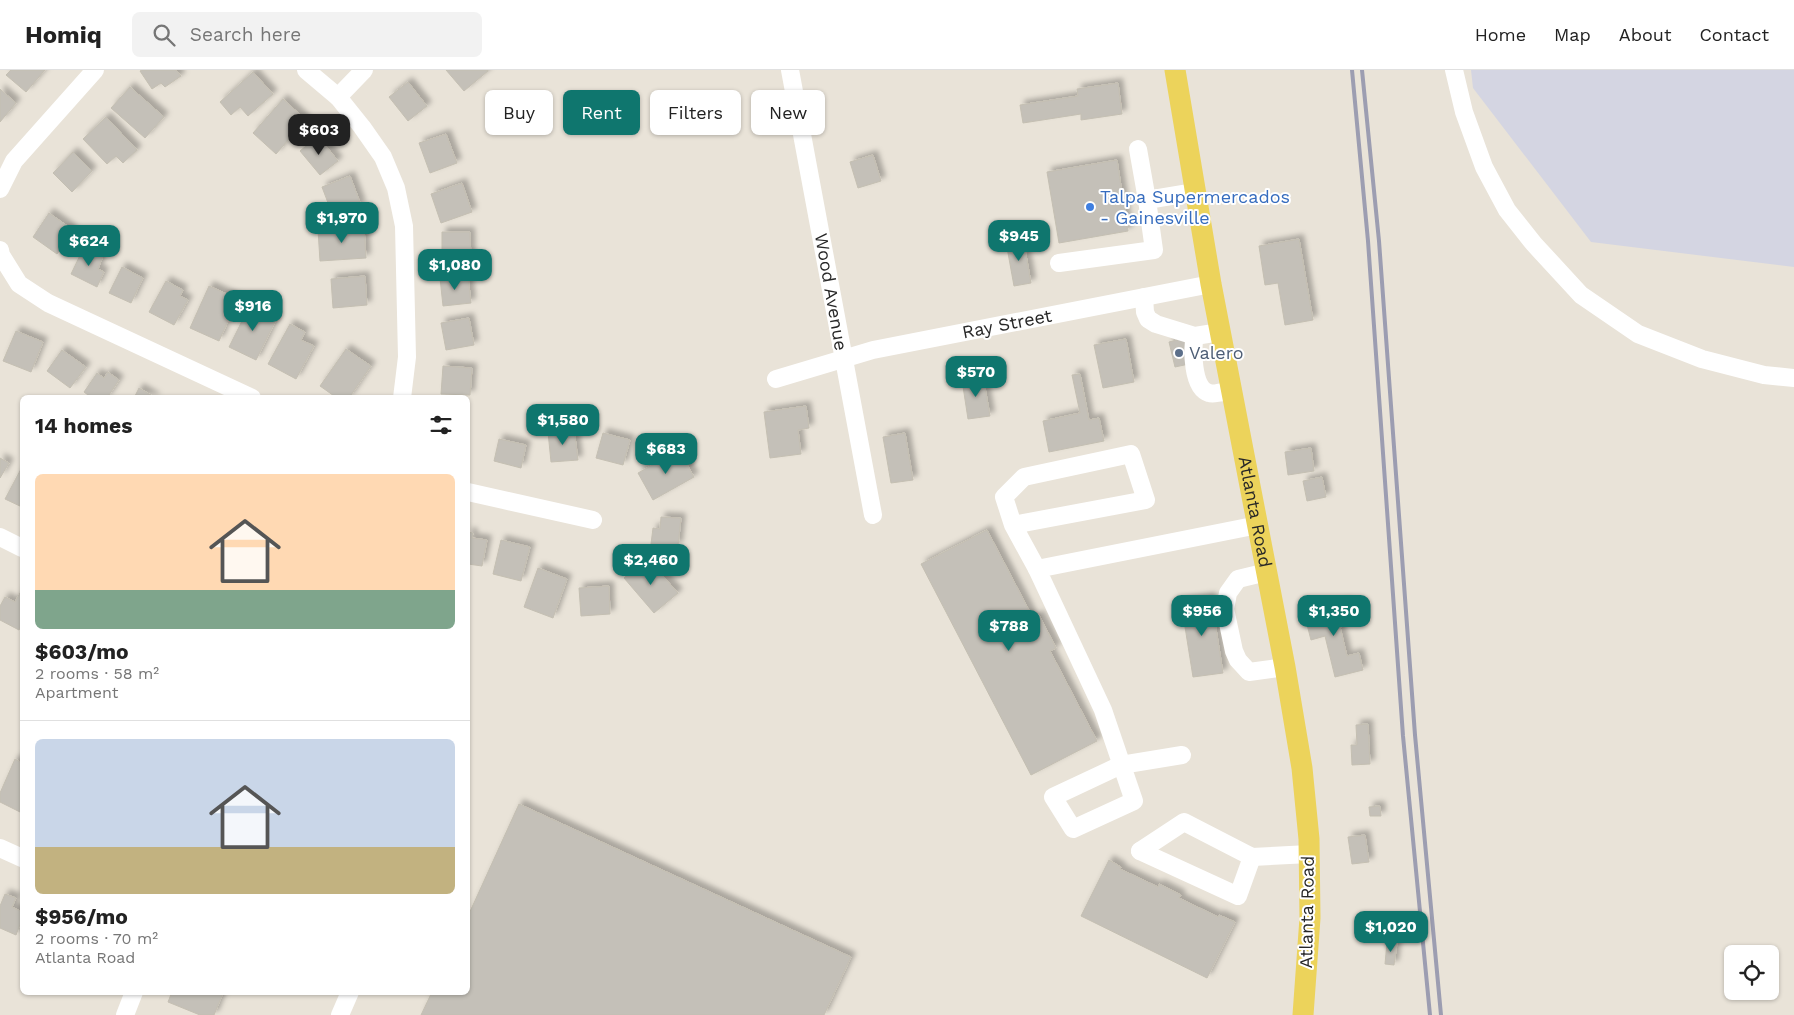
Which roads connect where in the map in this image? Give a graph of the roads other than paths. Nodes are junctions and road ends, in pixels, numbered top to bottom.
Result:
1 (96, 70) edge
2 (306, 70) edge
3 (364, 70) edge
4 (790, 70) edge
5 (1175, 70) edge
6 (1454, 70) edge
7 (338, 97) junction
8 (1138, 149) dead end
9 (0, 189) edge
10 (1195, 192) junction
11 (1147, 200) junction
12 (0, 250) edge
13 (1059, 263) dead end
14 (1211, 284) junction
15 (1144, 297) junction
16 (1220, 332) junction
17 (1195, 336) junction
18 (843, 358) junction
19 (1794, 378) edge
20 (776, 379) dead end
21 (1232, 390) junction
22 (246, 395) edge
23 (402, 395) edge
24 (470, 492) edge
25 (873, 515) dead end
26 (593, 520) dead end
27 (1013, 525) junction
28 (1258, 525) junction
29 (0, 537) edge
30 (20, 547) edge
31 (1037, 568) junction
32 (1267, 572) junction
33 (1285, 667) junction
34 (1182, 755) dead end
35 (0, 848) edge
36 (1309, 854) junction
37 (20, 857) edge
38 (1252, 857) junction
39 (133, 995) edge
40 (349, 995) edge
41 (125, 1015) edge
42 (340, 1015) edge
43 (1303, 1015) edge

1 - 9 street
2 - 7 street
3 - 7 street
4 - 18 street, Wood Avenue
5 - 10 main road, Atlanta Road
6 - 19 street
7 - 23 street
8 - 11 street
10 - 11 street
10 - 14 main road, Atlanta Road
11 - 13 street
12 - 22 street
14 - 15 street, Ray Street
14 - 16 main road, Atlanta Road
15 - 17 street
15 - 18 street, Ray Street
16 - 17 street
16 - 21 main road, Atlanta Road
17 - 21 street
18 - 20 street, Ray Street
18 - 25 street, Wood Avenue
21 - 28 main road, Atlanta Road
24 - 26 street
27 - 27 street
27 - 31 street
28 - 31 street
28 - 32 main road, Atlanta Road
29 - 30 street
31 - 34 street
32 - 33 main road, Atlanta Road
32 - 33 street
33 - 36 main road, Atlanta Road
35 - 37 street
36 - 38 street
36 - 43 main road, Atlanta Road
38 - 38 street
39 - 41 street
40 - 42 street

